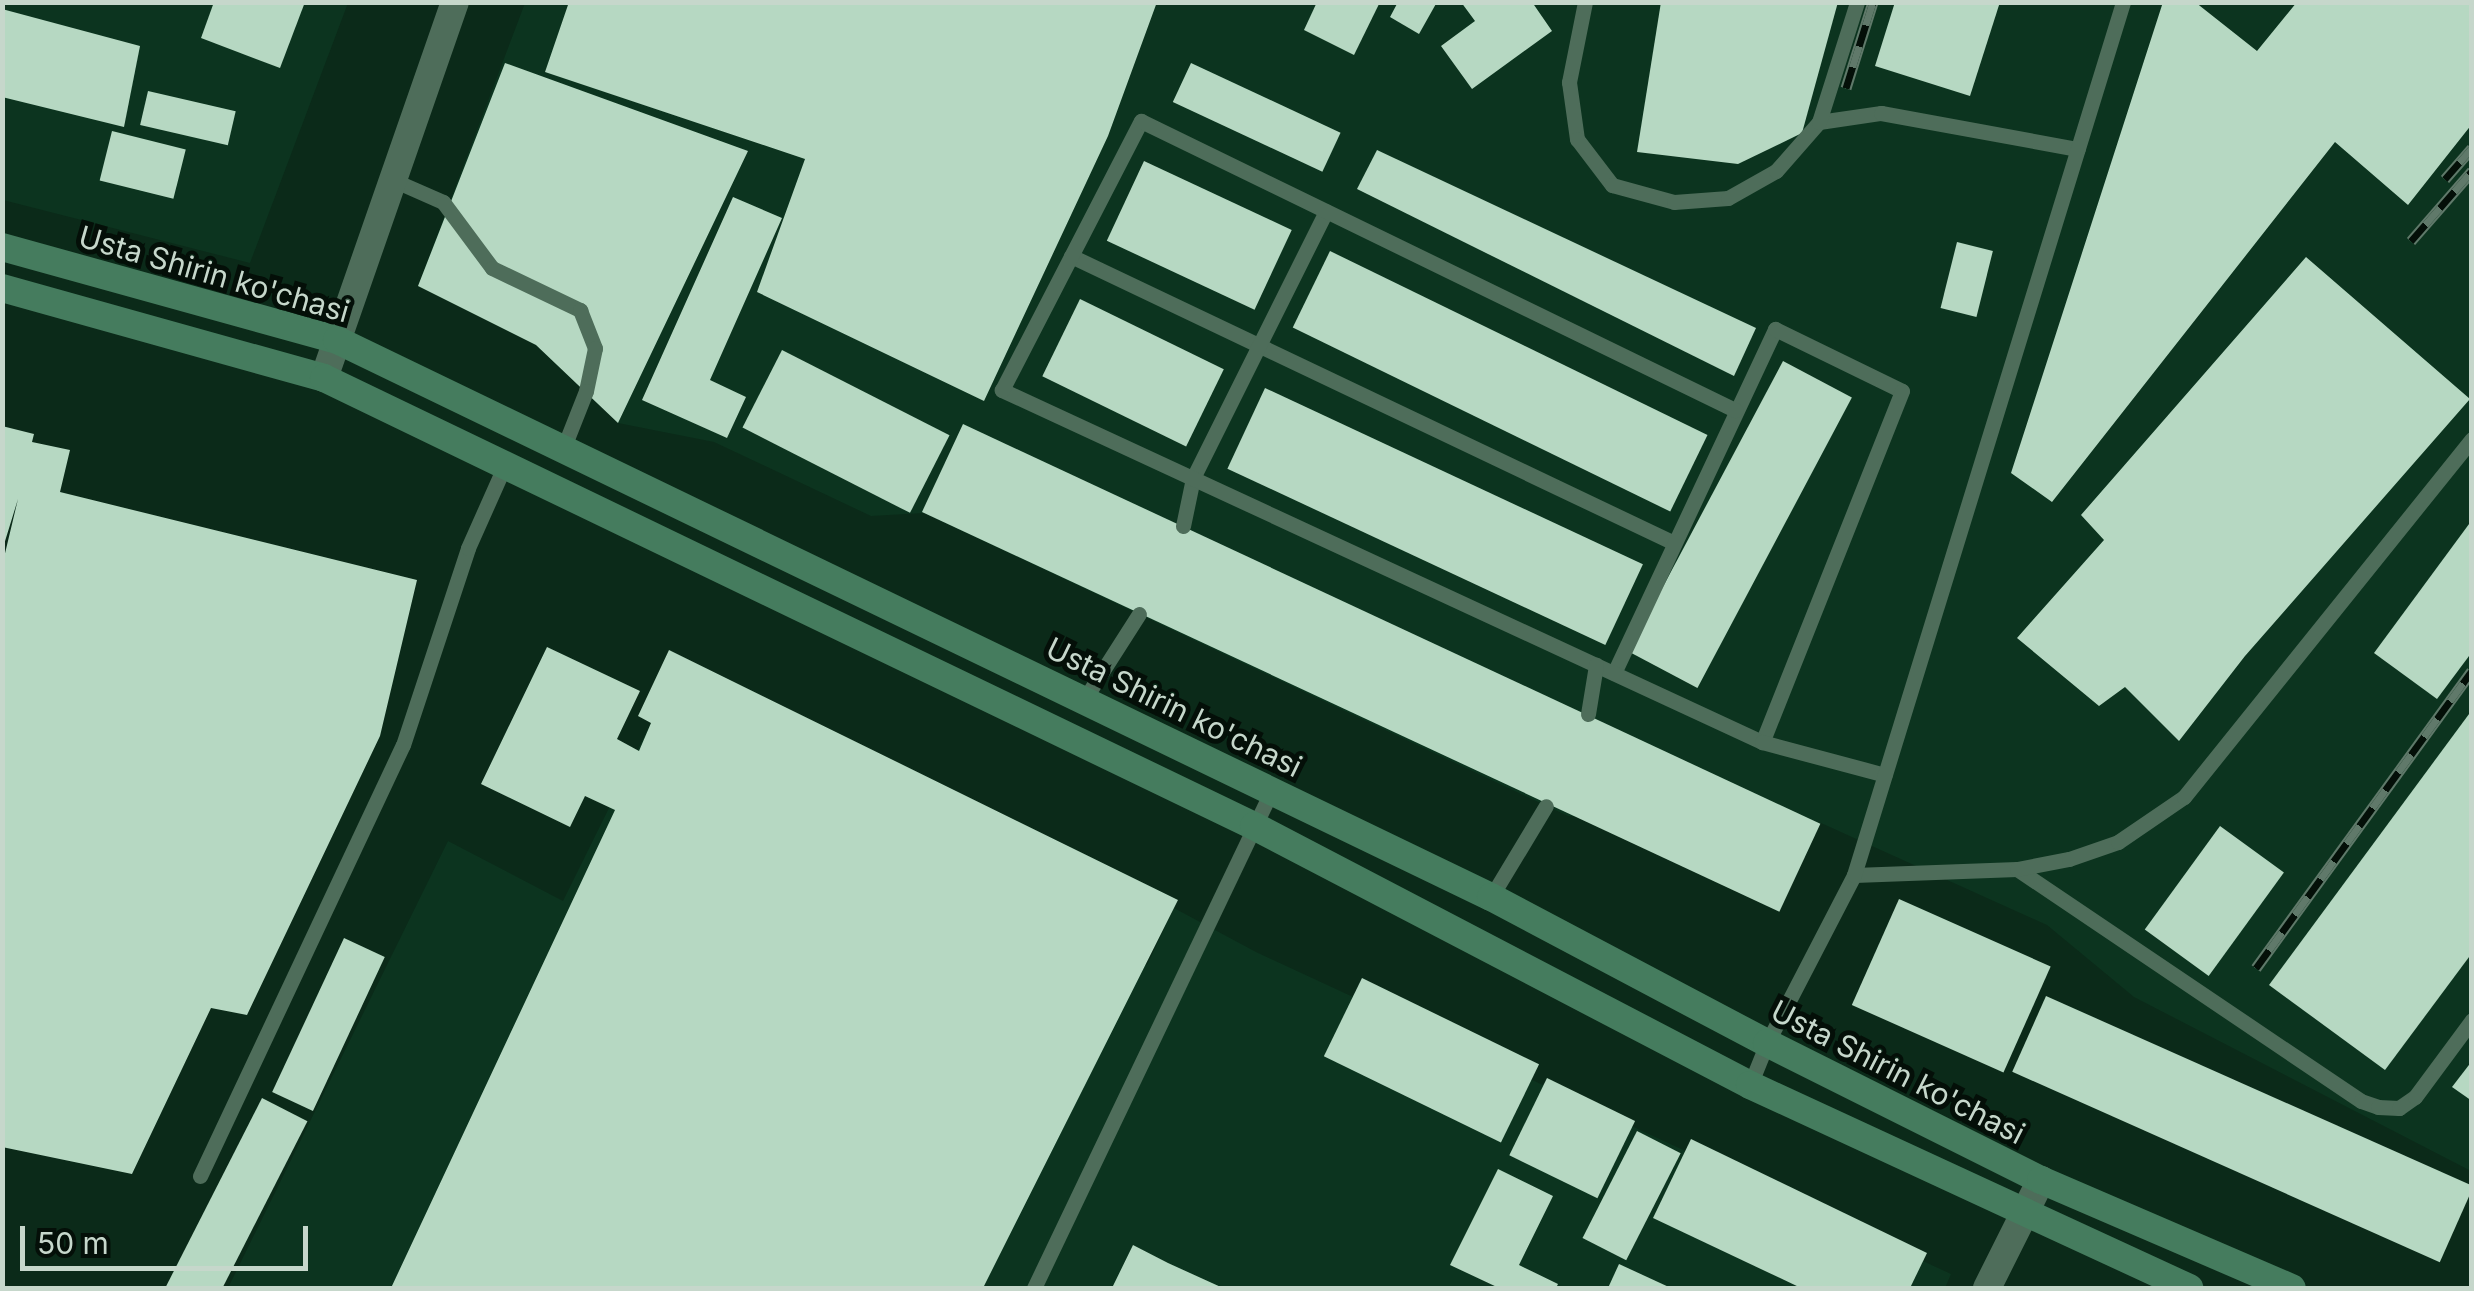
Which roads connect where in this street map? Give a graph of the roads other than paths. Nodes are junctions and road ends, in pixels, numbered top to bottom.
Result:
1 (456, 2) edge
2 (1585, 2) edge
3 (1857, 2) edge
4 (2123, 2) edge
5 (1819, 122) junction
6 (2078, 148) junction
7 (393, 180) junction
8 (1326, 211) junction
9 (6, 243) edge
10 (1071, 256) junction
11 (2, 288) edge
12 (337, 340) junction
13 (1258, 346) junction
14 (324, 378) junction
15 (1735, 410) junction
16 (2472, 439) edge
17 (563, 449) junction
18 (504, 466) junction
19 (1193, 478) junction
20 (1183, 526) dead end
21 (1674, 543) junction
22 (1139, 614) dead end
23 (1596, 665) junction
24 (1614, 673) junction
25 (1084, 700) junction
26 (1588, 714) dead end
27 (1762, 742) junction
28 (1885, 775) junction
29 (1272, 790) junction
30 (1546, 806) dead end
31 (1254, 826) junction
32 (2018, 869) junction
33 (1854, 875) junction
34 (1491, 897) junction
35 (2472, 1020) edge
36 (1766, 1043) junction
37 (1750, 1084) junction
38 (200, 1176) dead end
39 (2041, 1180) junction
40 (2023, 1213) junction
41 (1034, 1288) edge
42 (1988, 1288) edge
43 (2189, 1288) edge
44 (2292, 1288) edge

1 - 7 street
2 - 5 lane
3 - 5 lane
4 - 6 lane
5 - 6 lane
6 - 28 lane
7 - 12 street
7 - 17 lane
8 - 10 lane
8 - 13 lane
8 - 15 lane
9 - 12 main road, Usta Shirin ko'chasi
10 - 13 lane
10 - 19 lane
11 - 14 main road
12 - 14 street
12 - 17 main road, Usta Shirin ko'chasi
13 - 19 lane
13 - 21 lane
14 - 18 main road
15 - 21 lane
15 - 27 lane
16 - 32 lane
17 - 25 main road, Usta Shirin ko'chasi
18 - 31 main road
18 - 38 lane
19 - 20 lane
19 - 23 lane
21 - 24 lane
22 - 25 lane
23 - 24 lane
23 - 26 lane
24 - 27 lane
25 - 29 main road, Usta Shirin ko'chasi
27 - 28 lane
28 - 33 lane
29 - 31 lane
29 - 34 main road, Usta Shirin ko'chasi
30 - 34 lane
31 - 37 main road
31 - 41 lane
32 - 33 lane
32 - 35 lane
33 - 36 lane
34 - 36 main road, Usta Shirin ko'chasi
36 - 37 lane
36 - 39 main road, Usta Shirin ko'chasi
37 - 40 main road
39 - 40 street
39 - 44 main road, Usta Shirin ko'chasi
40 - 42 street
40 - 43 main road

